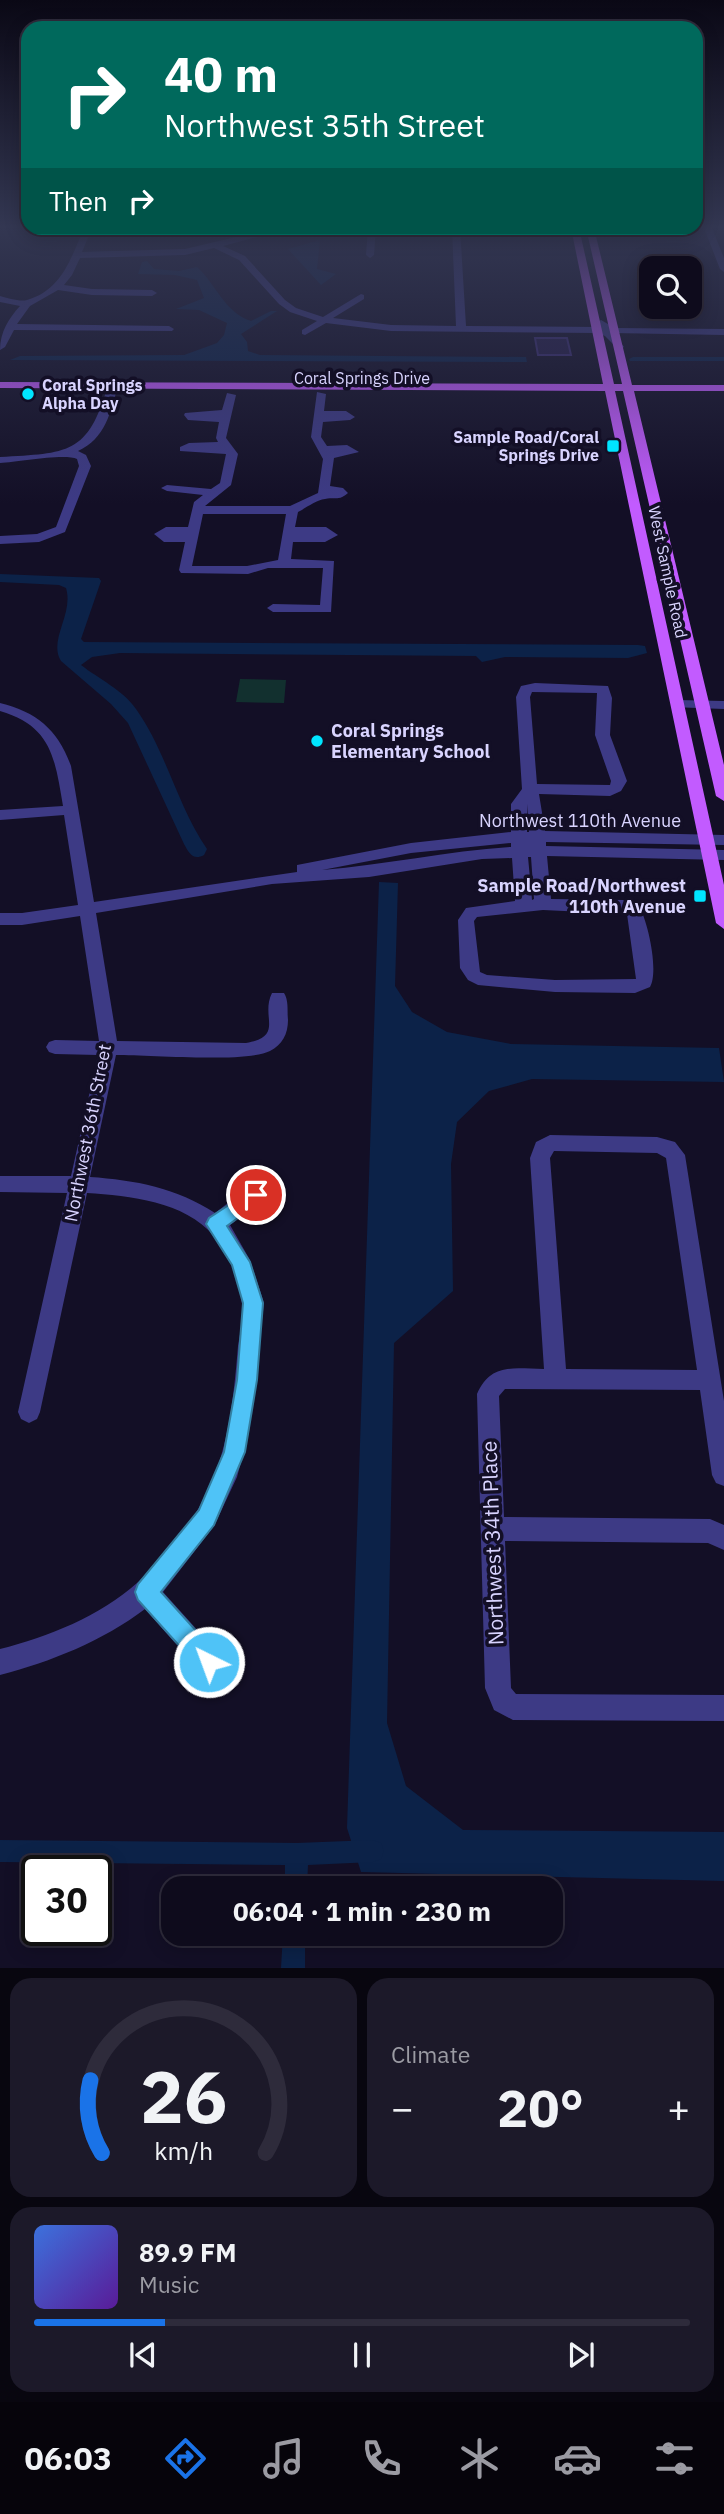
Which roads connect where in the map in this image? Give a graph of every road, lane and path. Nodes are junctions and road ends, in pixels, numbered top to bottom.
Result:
1 (14, 320) edge
2 (324, 320) joint
3 (461, 320) edge
4 (596, 320) edge
5 (599, 320) edge
6 (612, 320) edge
7 (11, 327) junction
8 (169, 329) dead end
9 (461, 329) junction
10 (598, 330) junction
11 (615, 331) junction
12 (724, 331) edge
13 (305, 332) dead end
14 (0, 347) edge
15 (619, 347) junction
16 (0, 385) edge
17 (724, 388) edge
18 (112, 390) junction
19 (608, 391) junction
20 (629, 391) junction
21 (321, 394) junction
22 (0, 395) edge
23 (231, 395) junction
24 (724, 395) edge
25 (69, 450) junction
26 (0, 460) edge
27 (167, 488) dead end
28 (217, 493) junction
29 (199, 510) junction
30 (292, 510) junction
31 (0, 540) edge
32 (284, 563) junction
33 (273, 608) dead end
34 (676, 704) junction
35 (702, 704) junction
36 (724, 705) edge
37 (0, 706) edge
38 (530, 789) junction
39 (724, 796) edge
40 (71, 810) junction
41 (0, 815) edge
42 (724, 840) edge
43 (520, 844) junction
44 (538, 844) junction
45 (713, 850) edge
46 (543, 904) junction
47 (524, 905) junction
48 (87, 909) junction
49 (0, 919) edge
50 (724, 923) edge
51 (278, 998) dead end
52 (55, 1046) dead end
53 (109, 1047) junction
54 (0, 1184) edge
55 (79, 1186) junction
56 (256, 1195) dead end
57 (216, 1224) junction
58 (556, 1378) junction
59 (707, 1380) junction
60 (29, 1412) dead end
61 (723, 1466) edge
62 (493, 1529) junction
63 (724, 1538) edge
64 (146, 1592) junction
65 (0, 1662) edge
66 (209, 1662) dead end
67 (724, 1708) edge

1 - 7 street
2 - 9 street
2 - 13 street
3 - 9 street
4 - 10 main road, West Sample Road
5 - 11 street
6 - 11 main road, West Sample Road
7 - 8 street
7 - 14 street
9 - 10 street
10 - 15 street
10 - 19 main road, West Sample Road
11 - 12 street
11 - 15 main road, West Sample Road
15 - 20 main road, West Sample Road
16 - 18 main road, Coral Springs Drive
17 - 20 main road, Coral Springs Drive
18 - 19 main road, Coral Springs Drive
18 - 22 main road, Coral Springs Drive
18 - 23 main road, Coral Springs Drive
18 - 25 street
19 - 20 main road, Coral Springs Drive
19 - 21 main road, Coral Springs Drive
19 - 34 main road, West Sample Road
20 - 24 main road, Coral Springs Drive
20 - 35 main road, West Sample Road
21 - 23 main road, Coral Springs Drive
21 - 30 street
23 - 28 street
25 - 26 street
25 - 31 street
27 - 28 street
28 - 29 street
29 - 30 street
29 - 32 street
30 - 32 street
32 - 33 street
34 - 35 street
34 - 45 main road, West Sample Road
35 - 36 street
35 - 39 main road, West Sample Road
37 - 40 street, Northwest 36th Street
38 - 38 street
38 - 43 street
38 - 44 street
40 - 41 street
40 - 48 street, Northwest 36th Street
42 - 45 street, Northwest 110th Avenue
43 - 44 street, Northwest 110th Avenue
43 - 47 street
43 - 48 street, Northwest 110th Avenue
44 - 45 street, Northwest 110th Avenue
44 - 46 street
45 - 50 main road, West Sample Road
46 - 47 street
46 - 47 street
48 - 49 street, Northwest 110th Avenue
48 - 53 street, Northwest 36th Street
51 - 53 street
52 - 53 street
53 - 55 street, Northwest 36th Street
54 - 55 street
55 - 57 street
55 - 60 street, Northwest 36th Street
56 - 57 street
57 - 64 street
58 - 59 street
58 - 59 street
58 - 62 street, Northwest 34th Place
59 - 61 street
62 - 63 street
62 - 67 street, Northwest 34th Place
64 - 65 street
64 - 66 street

